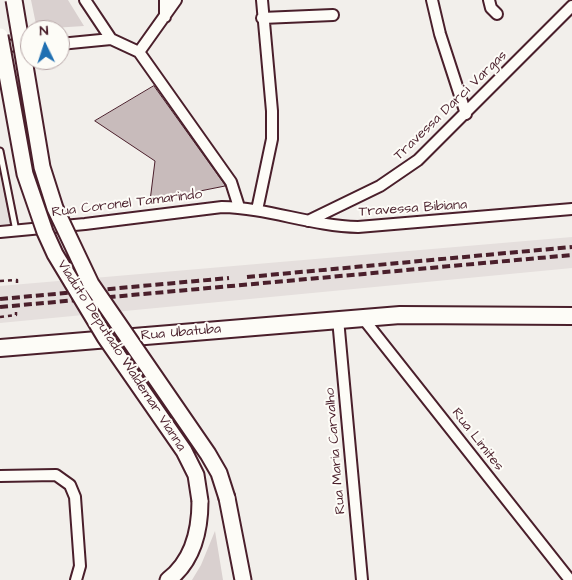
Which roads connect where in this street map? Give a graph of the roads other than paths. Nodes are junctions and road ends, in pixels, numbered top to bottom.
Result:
1 (14, 0) edge
2 (85, 0) edge
3 (165, 0) edge
4 (176, 0) edge
5 (262, 0) edge
6 (432, 0) edge
7 (489, 0) edge
8 (571, 8) edge
9 (497, 14) dead end
10 (333, 15) dead end
11 (165, 18) junction
12 (262, 18) junction
13 (0, 36) edge
14 (111, 39) junction
15 (70, 43) edge
16 (20, 45) edge
17 (0, 46) edge
18 (140, 52) junction
19 (466, 114) junction
20 (0, 151) edge
21 (239, 207) junction
22 (572, 209) edge
23 (257, 210) junction
24 (308, 220) junction
25 (16, 231) junction
26 (0, 232) edge
27 (572, 316) edge
28 (362, 317) junction
29 (338, 319) junction
30 (0, 348) edge
31 (0, 476) edge
32 (78, 576) edge
33 (168, 580) edge
34 (243, 580) edge
35 (362, 580) edge
36 (570, 580) edge

1 - 34 main road, Viaduto Deputado Waldemar Vianna, bridge
2 - 14 street
3 - 11 street
4 - 11 street
5 - 12 street
6 - 19 street
7 - 9 street
8 - 19 street, Travessa Darci Vargas
10 - 12 street
11 - 18 street
12 - 23 street
13 - 33 main road, Viaduto Deputado Waldemar Vianna, bridge
14 - 15 street
14 - 18 street
16 - 17 street
18 - 21 street
19 - 24 street, Travessa Darci Vargas
20 - 25 lane
21 - 23 street, Rua Coronel Tamarindo
21 - 25 street, Rua Coronel Tamarindo
22 - 24 street, Travessa Bibiana
23 - 24 street, Travessa Bibiana
25 - 26 street, Rua Coronel Tamarindo
27 - 28 main road, Rua Ubatuba
28 - 29 main road, Rua Ubatuba
28 - 36 street, Rua Limites
29 - 30 main road, Rua Ubatuba
29 - 35 street, Rua Maria Carvalho
31 - 32 street

